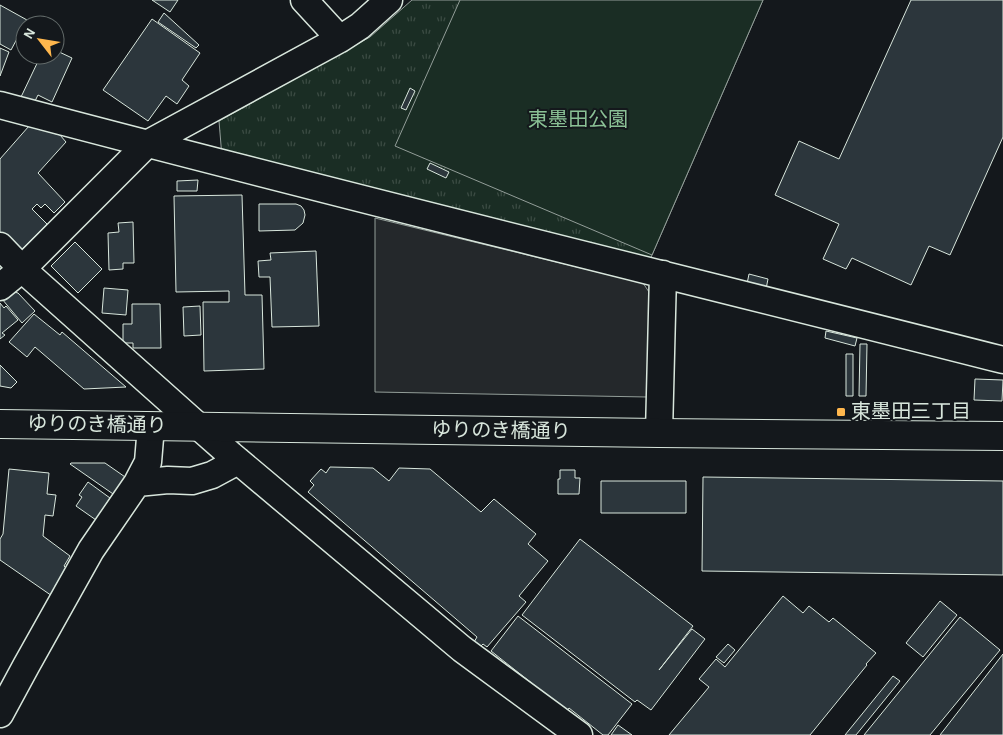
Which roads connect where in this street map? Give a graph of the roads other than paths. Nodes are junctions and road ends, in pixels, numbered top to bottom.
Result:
1 (304, 0) edge
2 (389, 0) edge
3 (340, 39) junction
4 (0, 105) edge
5 (147, 144) junction
6 (0, 246) edge
7 (22, 269) junction
8 (663, 274) junction
9 (0, 287) edge
10 (1003, 360) edge
11 (0, 424) edge
12 (151, 426) junction
13 (198, 426) junction
14 (659, 434) junction
15 (1003, 436) edge
16 (238, 460) junction
17 (137, 483) junction
18 (0, 714) edge
19 (579, 735) edge

1 - 3 street
2 - 3 street
3 - 5 street
4 - 5 street
5 - 7 street
5 - 8 street
6 - 7 street
7 - 9 street
7 - 13 street
8 - 10 street
8 - 14 street
11 - 12 main road, ゆりのき橋通り
12 - 13 main road, ゆりのき橋通り
12 - 17 street
13 - 14 main road, ゆりのき橋通り
13 - 16 street
14 - 15 main road, ゆりのき橋通り
16 - 17 street
16 - 19 street
17 - 18 street

